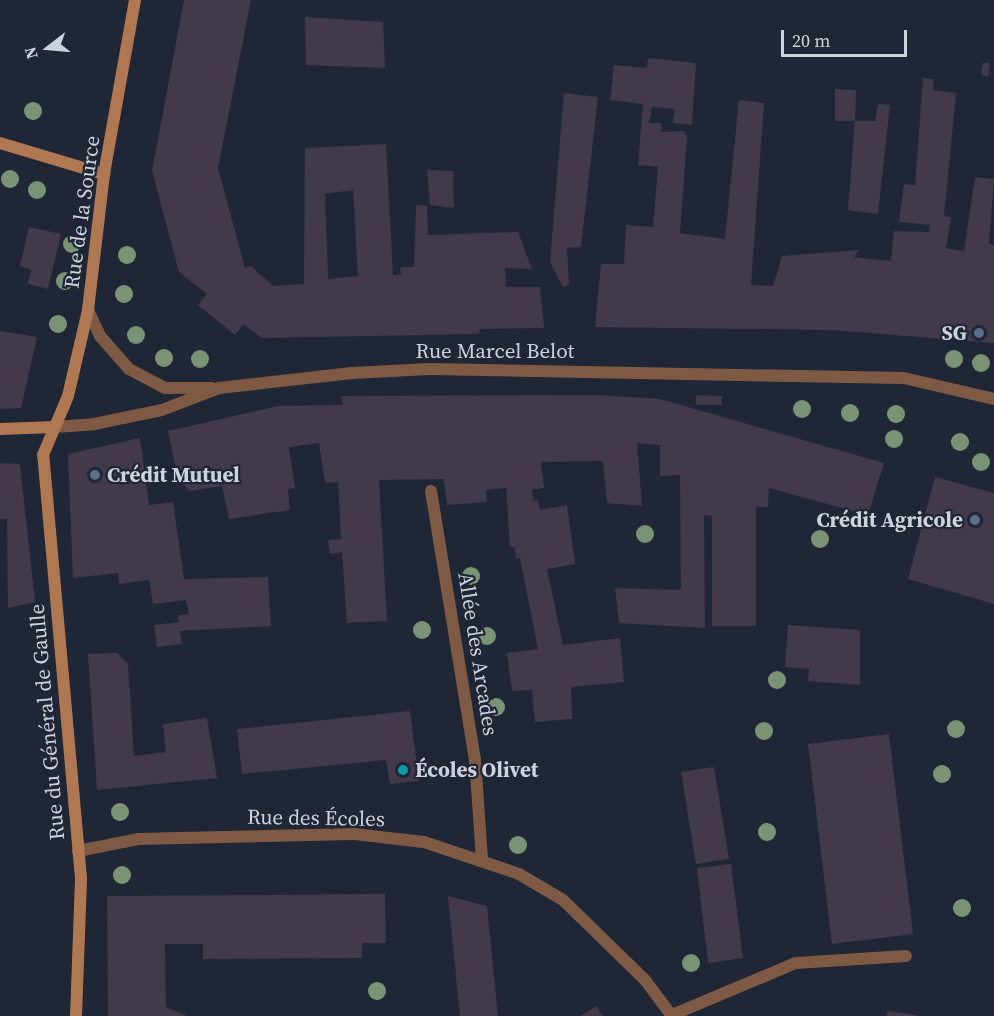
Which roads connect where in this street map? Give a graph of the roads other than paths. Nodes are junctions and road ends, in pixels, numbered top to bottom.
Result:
1 (135, 0) edge
2 (0, 143) edge
3 (104, 174) junction
4 (88, 310) junction
5 (219, 388) junction
6 (994, 399) edge
7 (54, 427) junction
8 (0, 429) edge
9 (431, 490) dead end
10 (78, 851) junction
11 (482, 860) junction
12 (906, 956) dead end
13 (76, 1016) edge
14 (672, 1016) edge

1 - 3 main road, Rue de la Source
2 - 3 main road
3 - 4 main road, Rue de la Source
4 - 5 street
4 - 7 main road, Rue de la Source
5 - 6 street, Rue Marcel Belot
5 - 7 street, Rue Marcel Belot
7 - 8 main road, Rue Marcel Belot
7 - 10 main road, Rue du Général de Gaulle
9 - 11 street, Allée des Arcades
10 - 11 street, Rue des Écoles
10 - 13 main road, Rue du Général de Gaulle
11 - 14 street, Rue des Écoles
12 - 14 street

